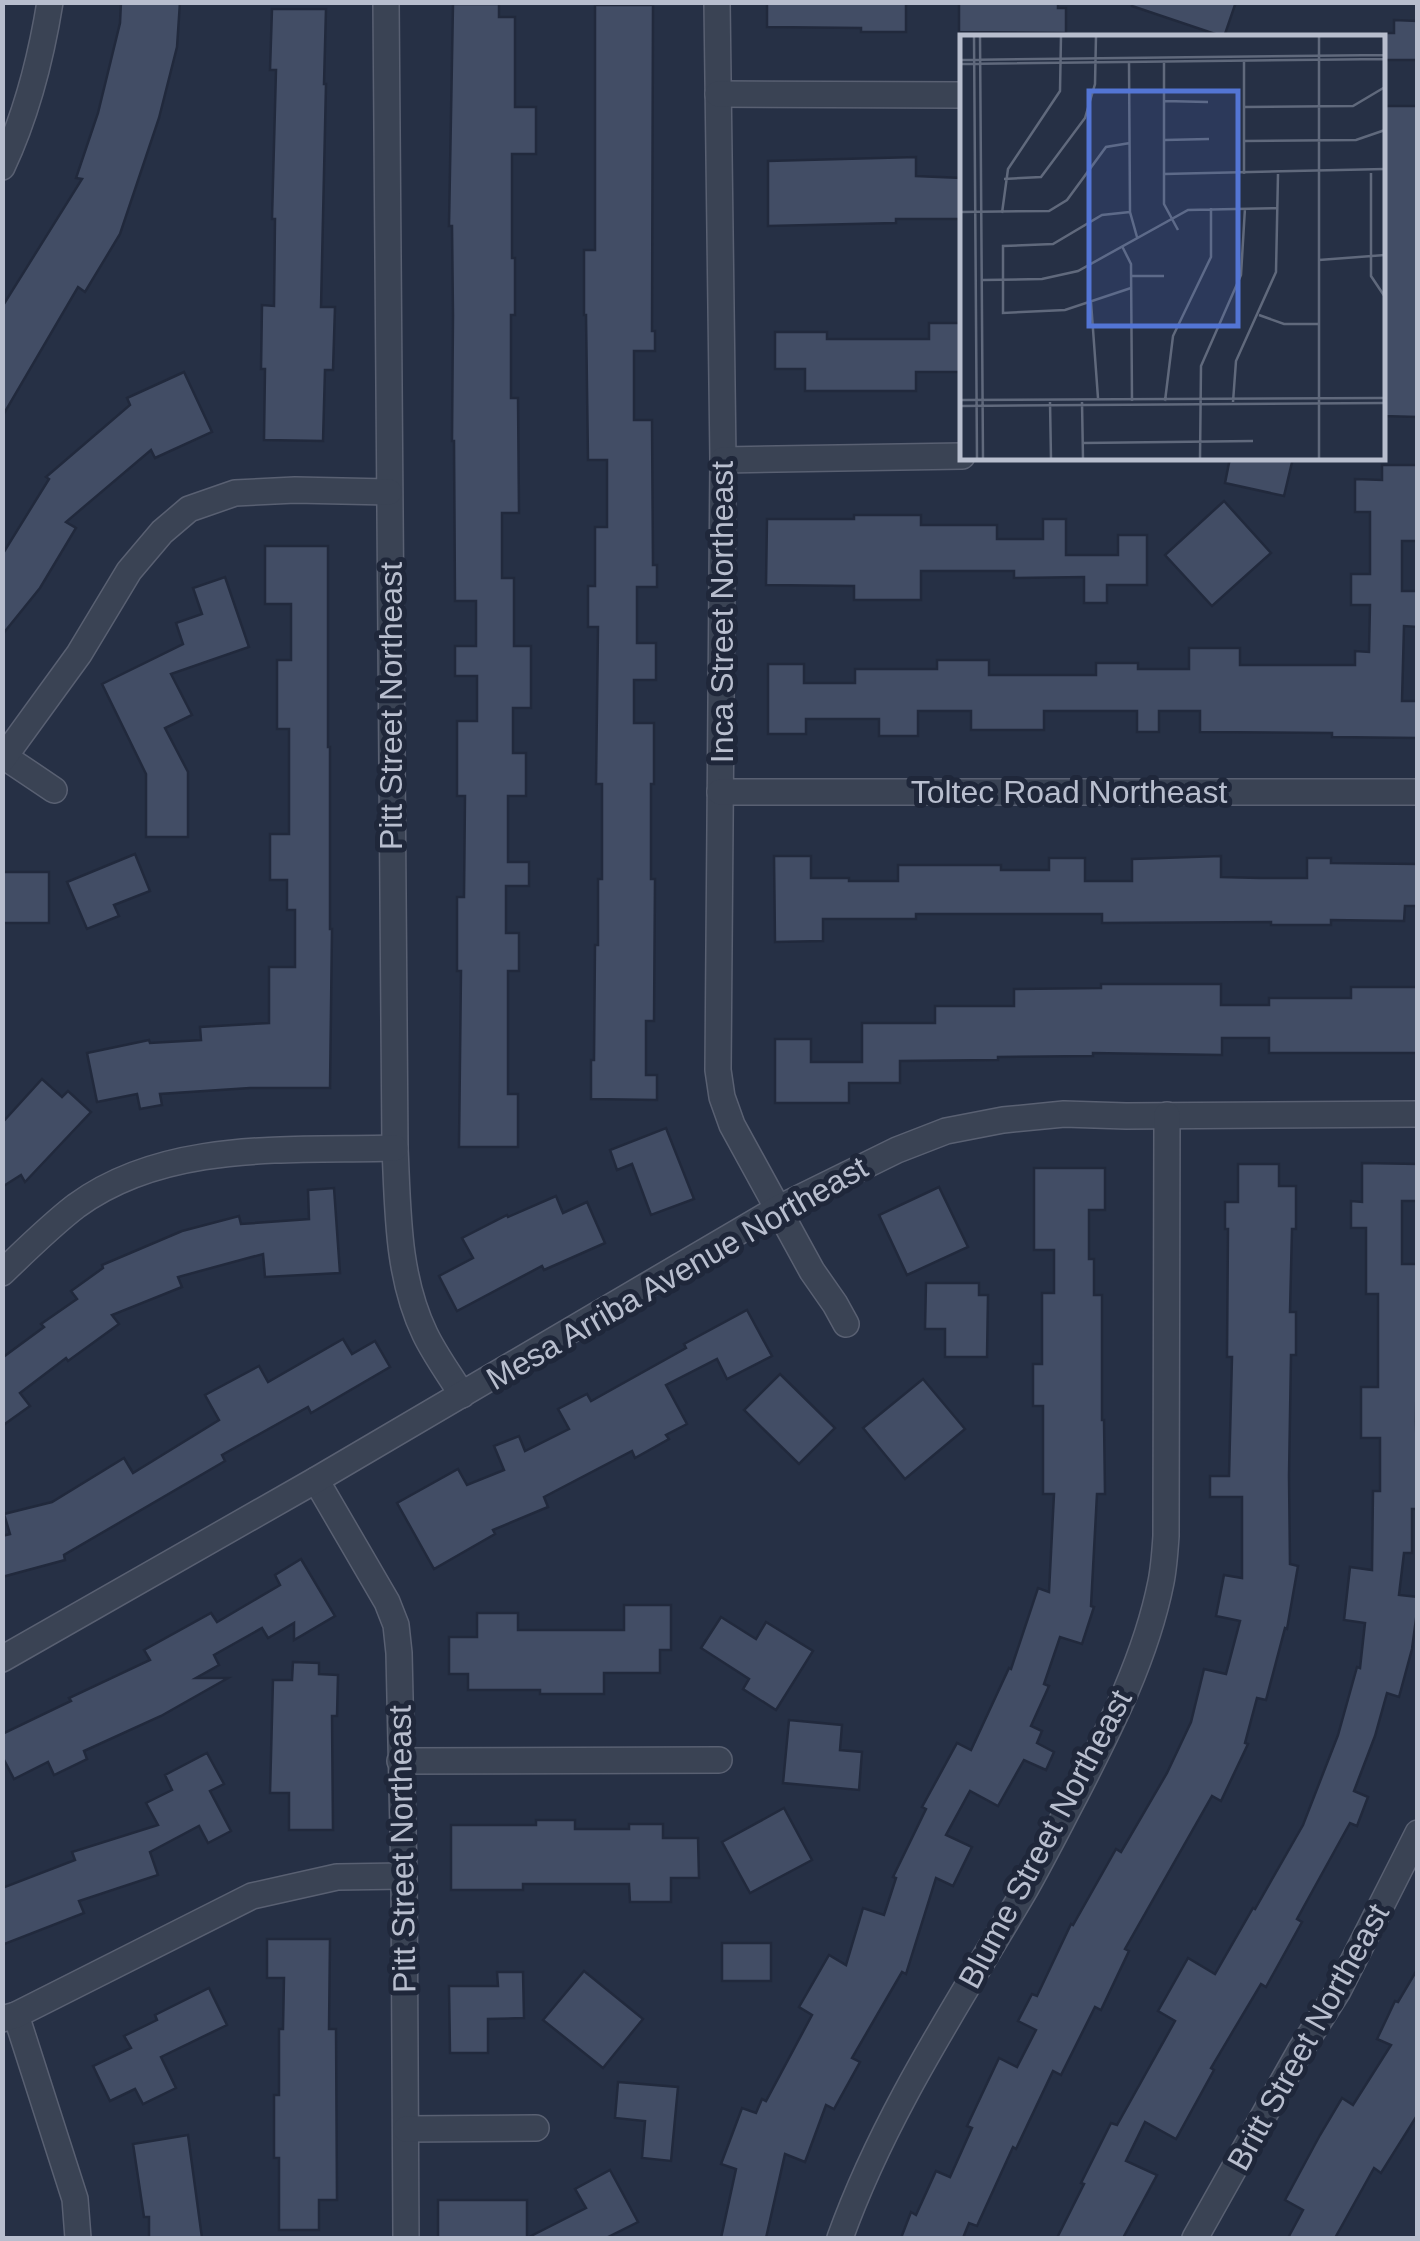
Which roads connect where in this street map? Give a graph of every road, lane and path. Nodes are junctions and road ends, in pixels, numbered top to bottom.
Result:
1 (50, 2) edge
2 (386, 2) edge
3 (717, 2) edge
4 (718, 94) junction
5 (960, 95) edge
6 (2, 167) edge
7 (960, 456) edge
8 (723, 460) junction
9 (389, 492) junction
10 (4, 759) edge
11 (54, 790) dead end
12 (720, 792) junction
13 (1418, 792) edge
14 (1418, 1114) edge
15 (1167, 1115) junction
16 (394, 1148) junction
17 (777, 1209) junction
18 (2, 1273) edge
19 (846, 1324) dead end
20 (462, 1395) junction
21 (316, 1480) junction
22 (2, 1659) edge
23 (400, 1760) junction
24 (719, 1760) dead end
25 (1418, 1833) edge
26 (404, 1876) junction
27 (9, 2017) edge
28 (536, 2128) dead end
29 (406, 2129) junction
30 (78, 2238) edge
31 (406, 2238) edge
32 (840, 2238) edge
33 (1194, 2238) edge

1 - 6 street
2 - 9 street, Pitt Street Northeast
3 - 4 street, Inca Street Northeast
4 - 5 street
4 - 8 street, Inca Street Northeast
7 - 8 street
8 - 12 street, Inca Street Northeast
9 - 10 street
9 - 16 street, Pitt Street Northeast
10 - 11 street
12 - 13 street, Toltec Road Northeast
12 - 17 street, Inca Street Northeast
14 - 15 street, Mesa Arriba Avenue Northeast
15 - 17 street, Mesa Arriba Avenue Northeast
15 - 32 street, Blume Street Northeast
16 - 18 street
16 - 20 street, Pitt Street Northeast
17 - 19 street, Inca Street Northeast
17 - 20 street, Mesa Arriba Avenue Northeast
20 - 21 street, Mesa Arriba Avenue Northeast
21 - 22 street, Mesa Arriba Avenue Northeast
21 - 23 street, Pitt Street Northeast
23 - 24 street
23 - 26 street, Pitt Street Northeast
25 - 33 street, Britt Street Northeast
26 - 27 street
26 - 29 street, Pitt Street Northeast
27 - 30 street
28 - 29 street
29 - 31 street, Pitt Street Northeast

